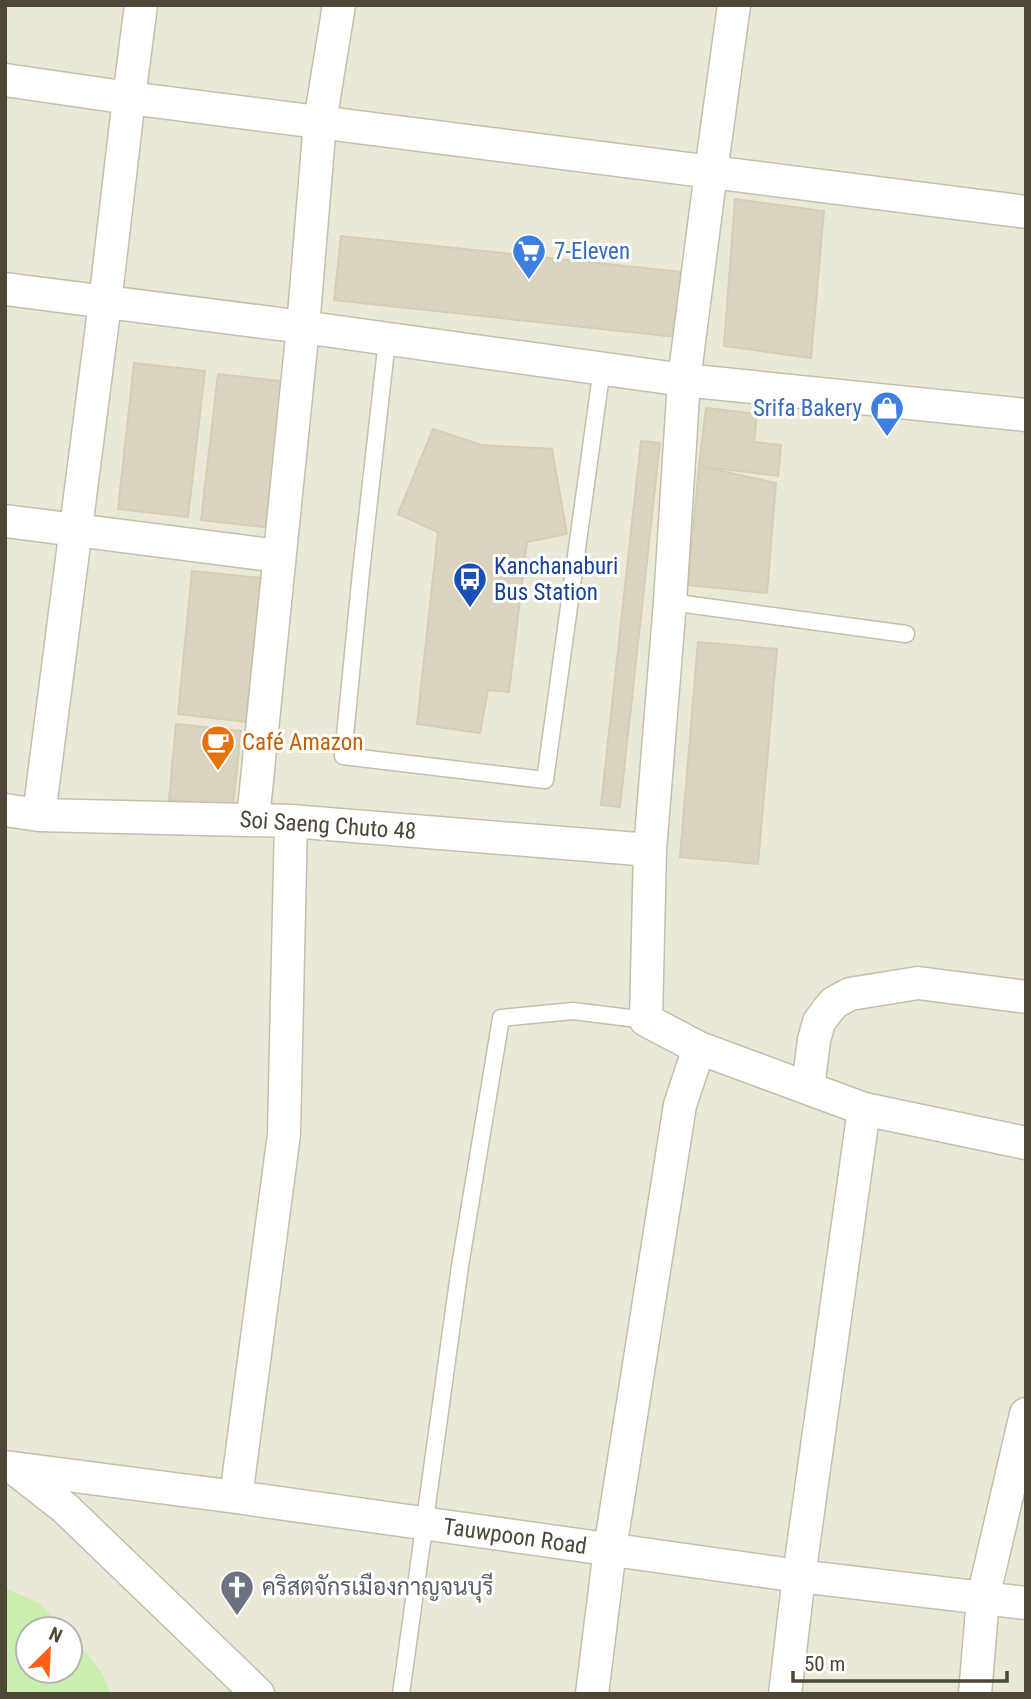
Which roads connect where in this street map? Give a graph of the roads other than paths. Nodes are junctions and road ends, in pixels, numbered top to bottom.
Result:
1 (141, 5) edge
2 (338, 5) edge
3 (734, 5) edge
4 (5, 80) edge
5 (129, 98) junction
6 (320, 122) junction
7 (710, 172) junction
8 (1026, 212) edge
9 (5, 289) edge
10 (105, 303) junction
11 (303, 327) junction
12 (387, 340) junction
13 (602, 368) junction
14 (684, 380) junction
15 (1026, 415) edge
16 (5, 521) edge
17 (75, 531) junction
18 (279, 556) junction
19 (670, 602) junction
20 (906, 634) dead end
21 (5, 810) edge
22 (40, 815) junction
23 (253, 819) junction
24 (291, 821) junction
25 (650, 850) junction
26 (1026, 997) edge
27 (646, 1020) junction
28 (699, 1048) junction
29 (808, 1088) junction
30 (864, 1109) junction
31 (1026, 1143) edge
32 (1026, 1414) edge
33 (10, 1468) edge
34 (236, 1497) junction
35 (425, 1524) junction
36 (610, 1549) junction
37 (799, 1576) junction
38 (984, 1598) junction
39 (1026, 1603) edge
40 (258, 1694) edge
41 (401, 1694) edge
42 (592, 1694) edge
43 (785, 1694) edge
44 (975, 1694) edge

1 - 5 street
2 - 6 street
3 - 7 street
4 - 5 street
5 - 6 street
5 - 10 street
6 - 7 street
6 - 11 street
7 - 8 street
7 - 14 street
9 - 10 street
10 - 11 street
10 - 17 street
11 - 12 street
11 - 18 street
12 - 13 street
12 - 13 lane
13 - 14 street
14 - 15 street
14 - 19 street
16 - 17 street
17 - 18 street
17 - 22 street
18 - 23 street
19 - 20 lane
19 - 25 street
21 - 22 street, Soi Saeng Chuto 48
22 - 23 street, Soi Saeng Chuto 48
23 - 24 street, Soi Saeng Chuto 48
24 - 25 street, Soi Saeng Chuto 48
24 - 34 street
25 - 27 street
26 - 29 street
27 - 28 street
27 - 35 lane
28 - 29 street
28 - 36 street
29 - 30 street
30 - 31 street
30 - 37 street
32 - 38 street
33 - 34 street, Tauwpoon Road
33 - 40 street
34 - 35 street, Tauwpoon Road
35 - 36 street, Tauwpoon Road
35 - 41 lane
36 - 37 street, Tauwpoon Road
36 - 42 street
37 - 38 street, Tauwpoon Road
37 - 43 street
38 - 39 street, Tauwpoon Road
38 - 44 street

